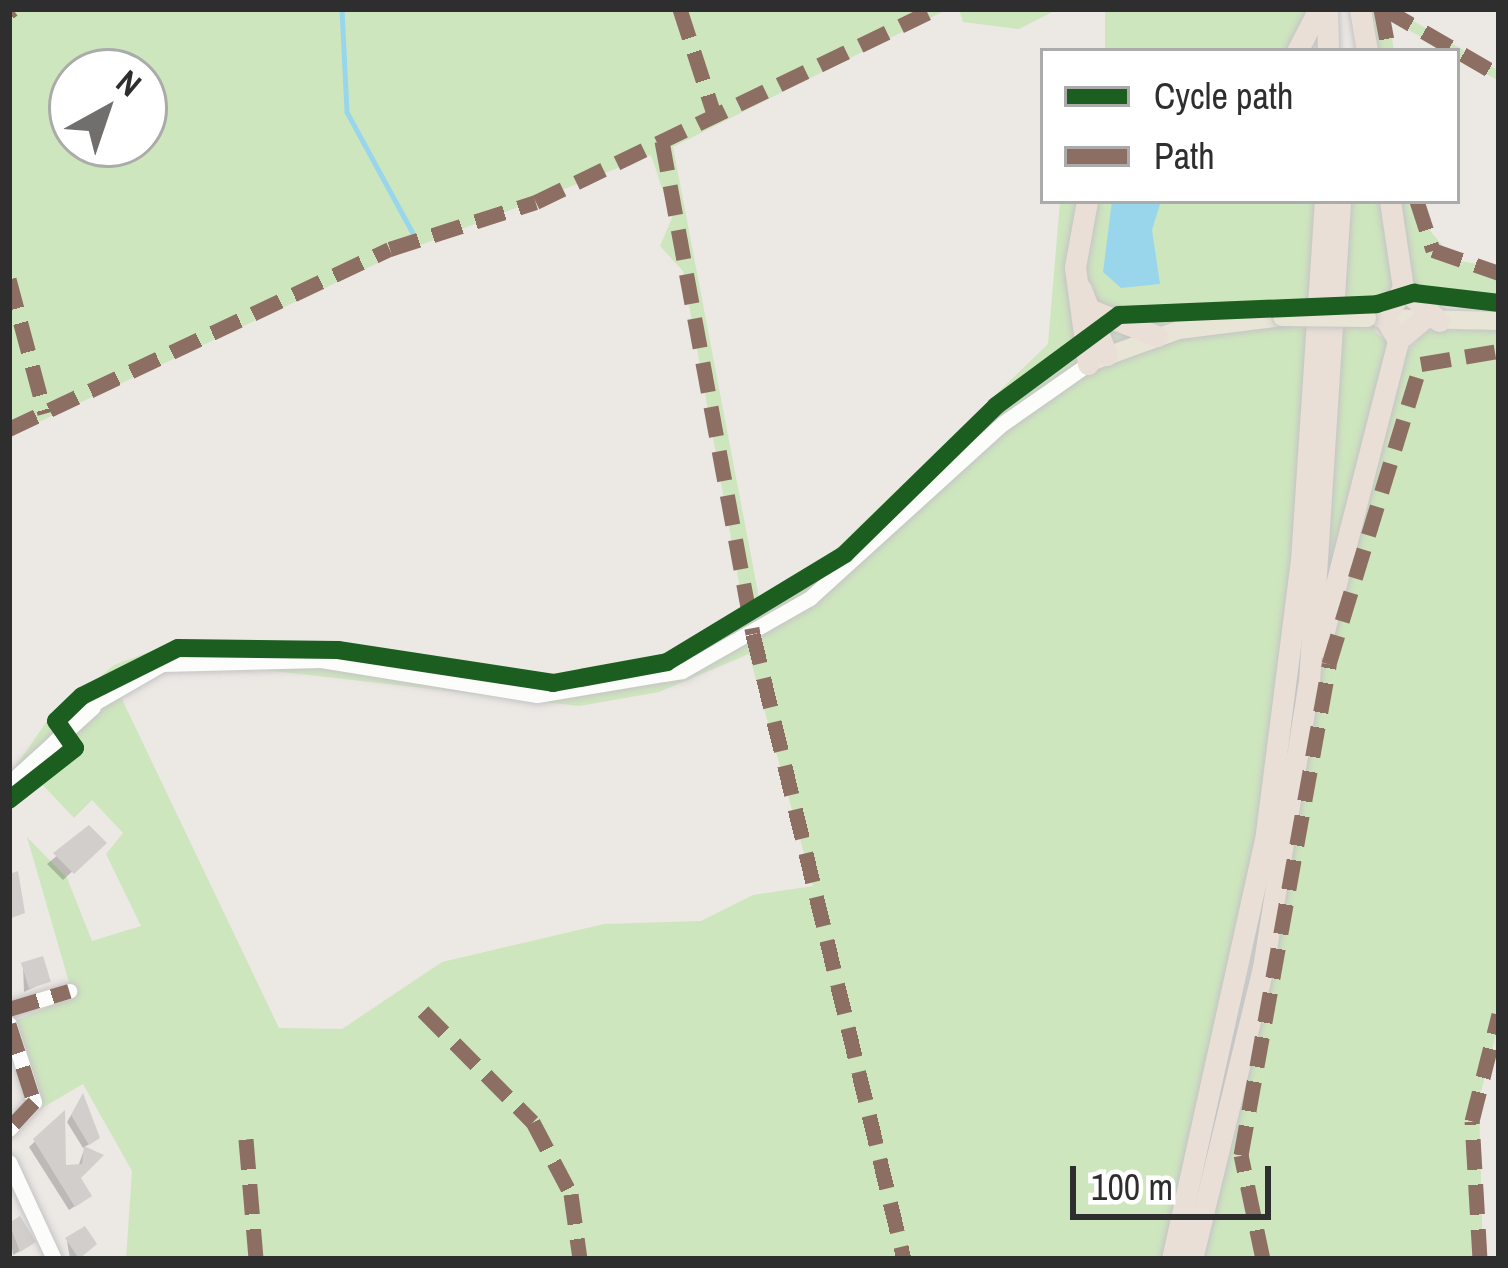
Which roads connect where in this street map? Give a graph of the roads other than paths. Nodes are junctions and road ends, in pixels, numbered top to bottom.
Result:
1 (1323, 9) edge
2 (1341, 9) edge
3 (1360, 9) edge
4 (1299, 48) edge
5 (1328, 48) edge
6 (1342, 48) edge
7 (1366, 48) edge
8 (1087, 204) edge
9 (1313, 204) edge
10 (1325, 204) edge
11 (1340, 204) edge
12 (1390, 204) edge
13 (1323, 241) junction
14 (1077, 280) junction
15 (1403, 288) junction
16 (1090, 310) junction
17 (1376, 318) junction
18 (1430, 321) junction
19 (1499, 321) edge
20 (1157, 336) junction
21 (1398, 340) junction
22 (1097, 360) junction
23 (1310, 682) junction
24 (9, 783) edge
25 (69, 991) dead end
26 (9, 1010) edge
27 (9, 1024) edge
28 (9, 1129) edge
29 (9, 1162) edge
30 (54, 1259) edge
31 (1172, 1259) edge
32 (1192, 1259) edge

1 - 4 highway
1 - 5 highway
2 - 6 highway
3 - 7 highway
8 - 14 highway
9 - 13 highway
10 - 13 highway
11 - 23 highway
12 - 15 highway
13 - 31 highway
14 - 16 highway
14 - 22 highway
15 - 17 highway
15 - 18 highway
16 - 20 highway
16 - 22 highway
17 - 18 main road
17 - 20 main road, bridge
17 - 21 highway
18 - 19 main road
18 - 21 highway
20 - 22 main road
21 - 23 highway
22 - 24 street
23 - 32 highway
25 - 26 street
27 - 28 street
29 - 30 street

